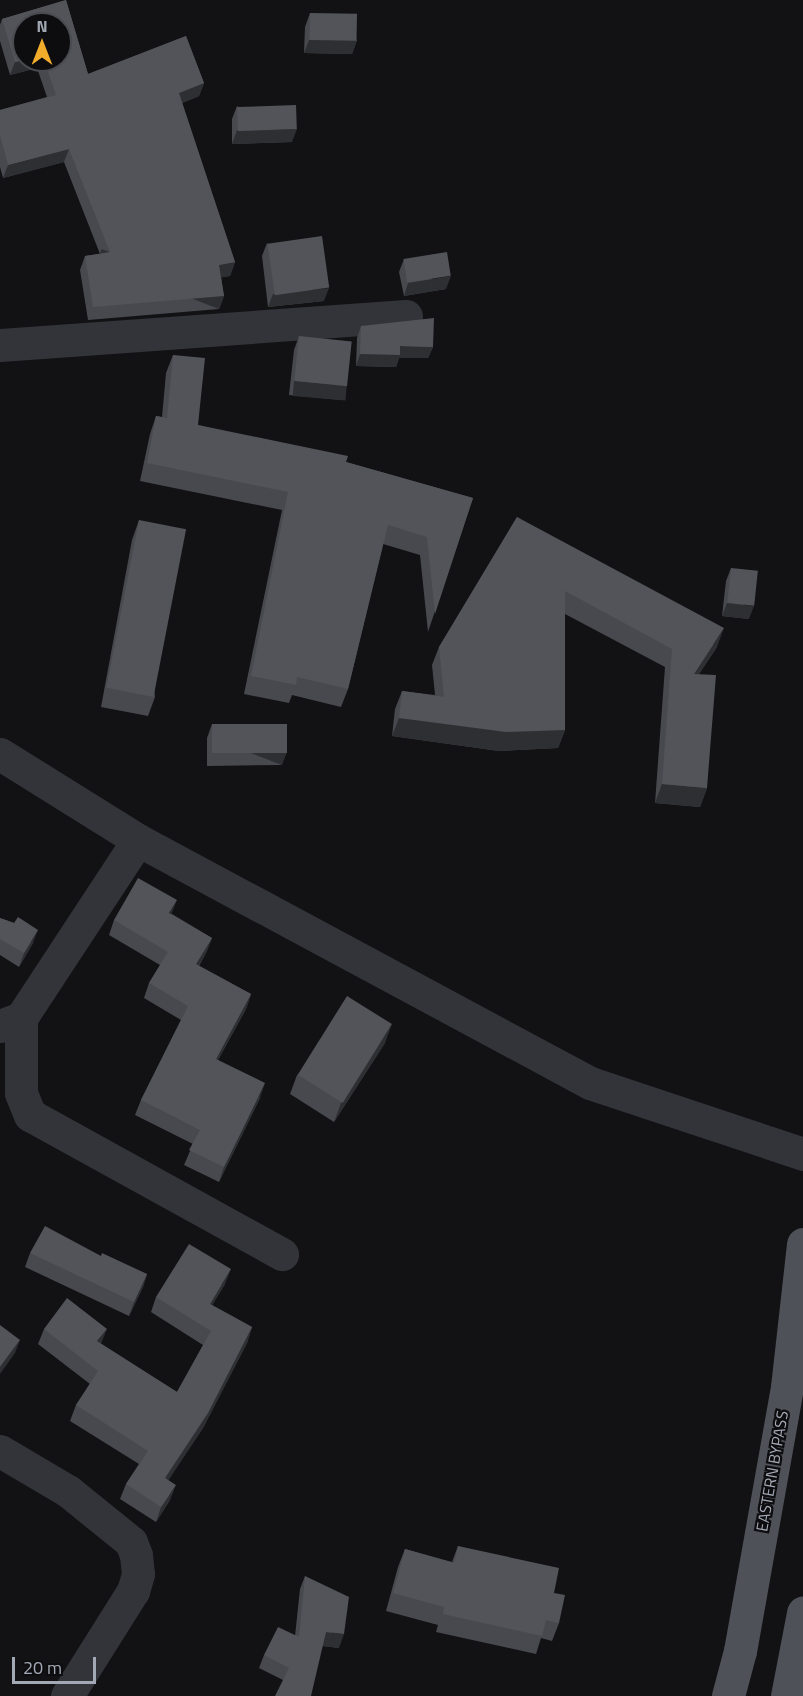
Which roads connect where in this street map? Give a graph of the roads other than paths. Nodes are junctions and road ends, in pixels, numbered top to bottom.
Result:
1 (406, 316) dead end
2 (0, 345) edge
3 (0, 754) edge
4 (138, 840) junction
5 (10, 1022) edge
6 (803, 1154) edge
7 (803, 1244) edge
8 (282, 1254) dead end
9 (0, 1451) edge
10 (803, 1613) edge
11 (67, 1696) edge
12 (728, 1696) edge
13 (787, 1696) edge

1 - 2 street
3 - 4 street
4 - 5 street
4 - 6 street
5 - 8 street
7 - 12 main road, EASTERN BYPASS
9 - 11 street
10 - 13 main road

